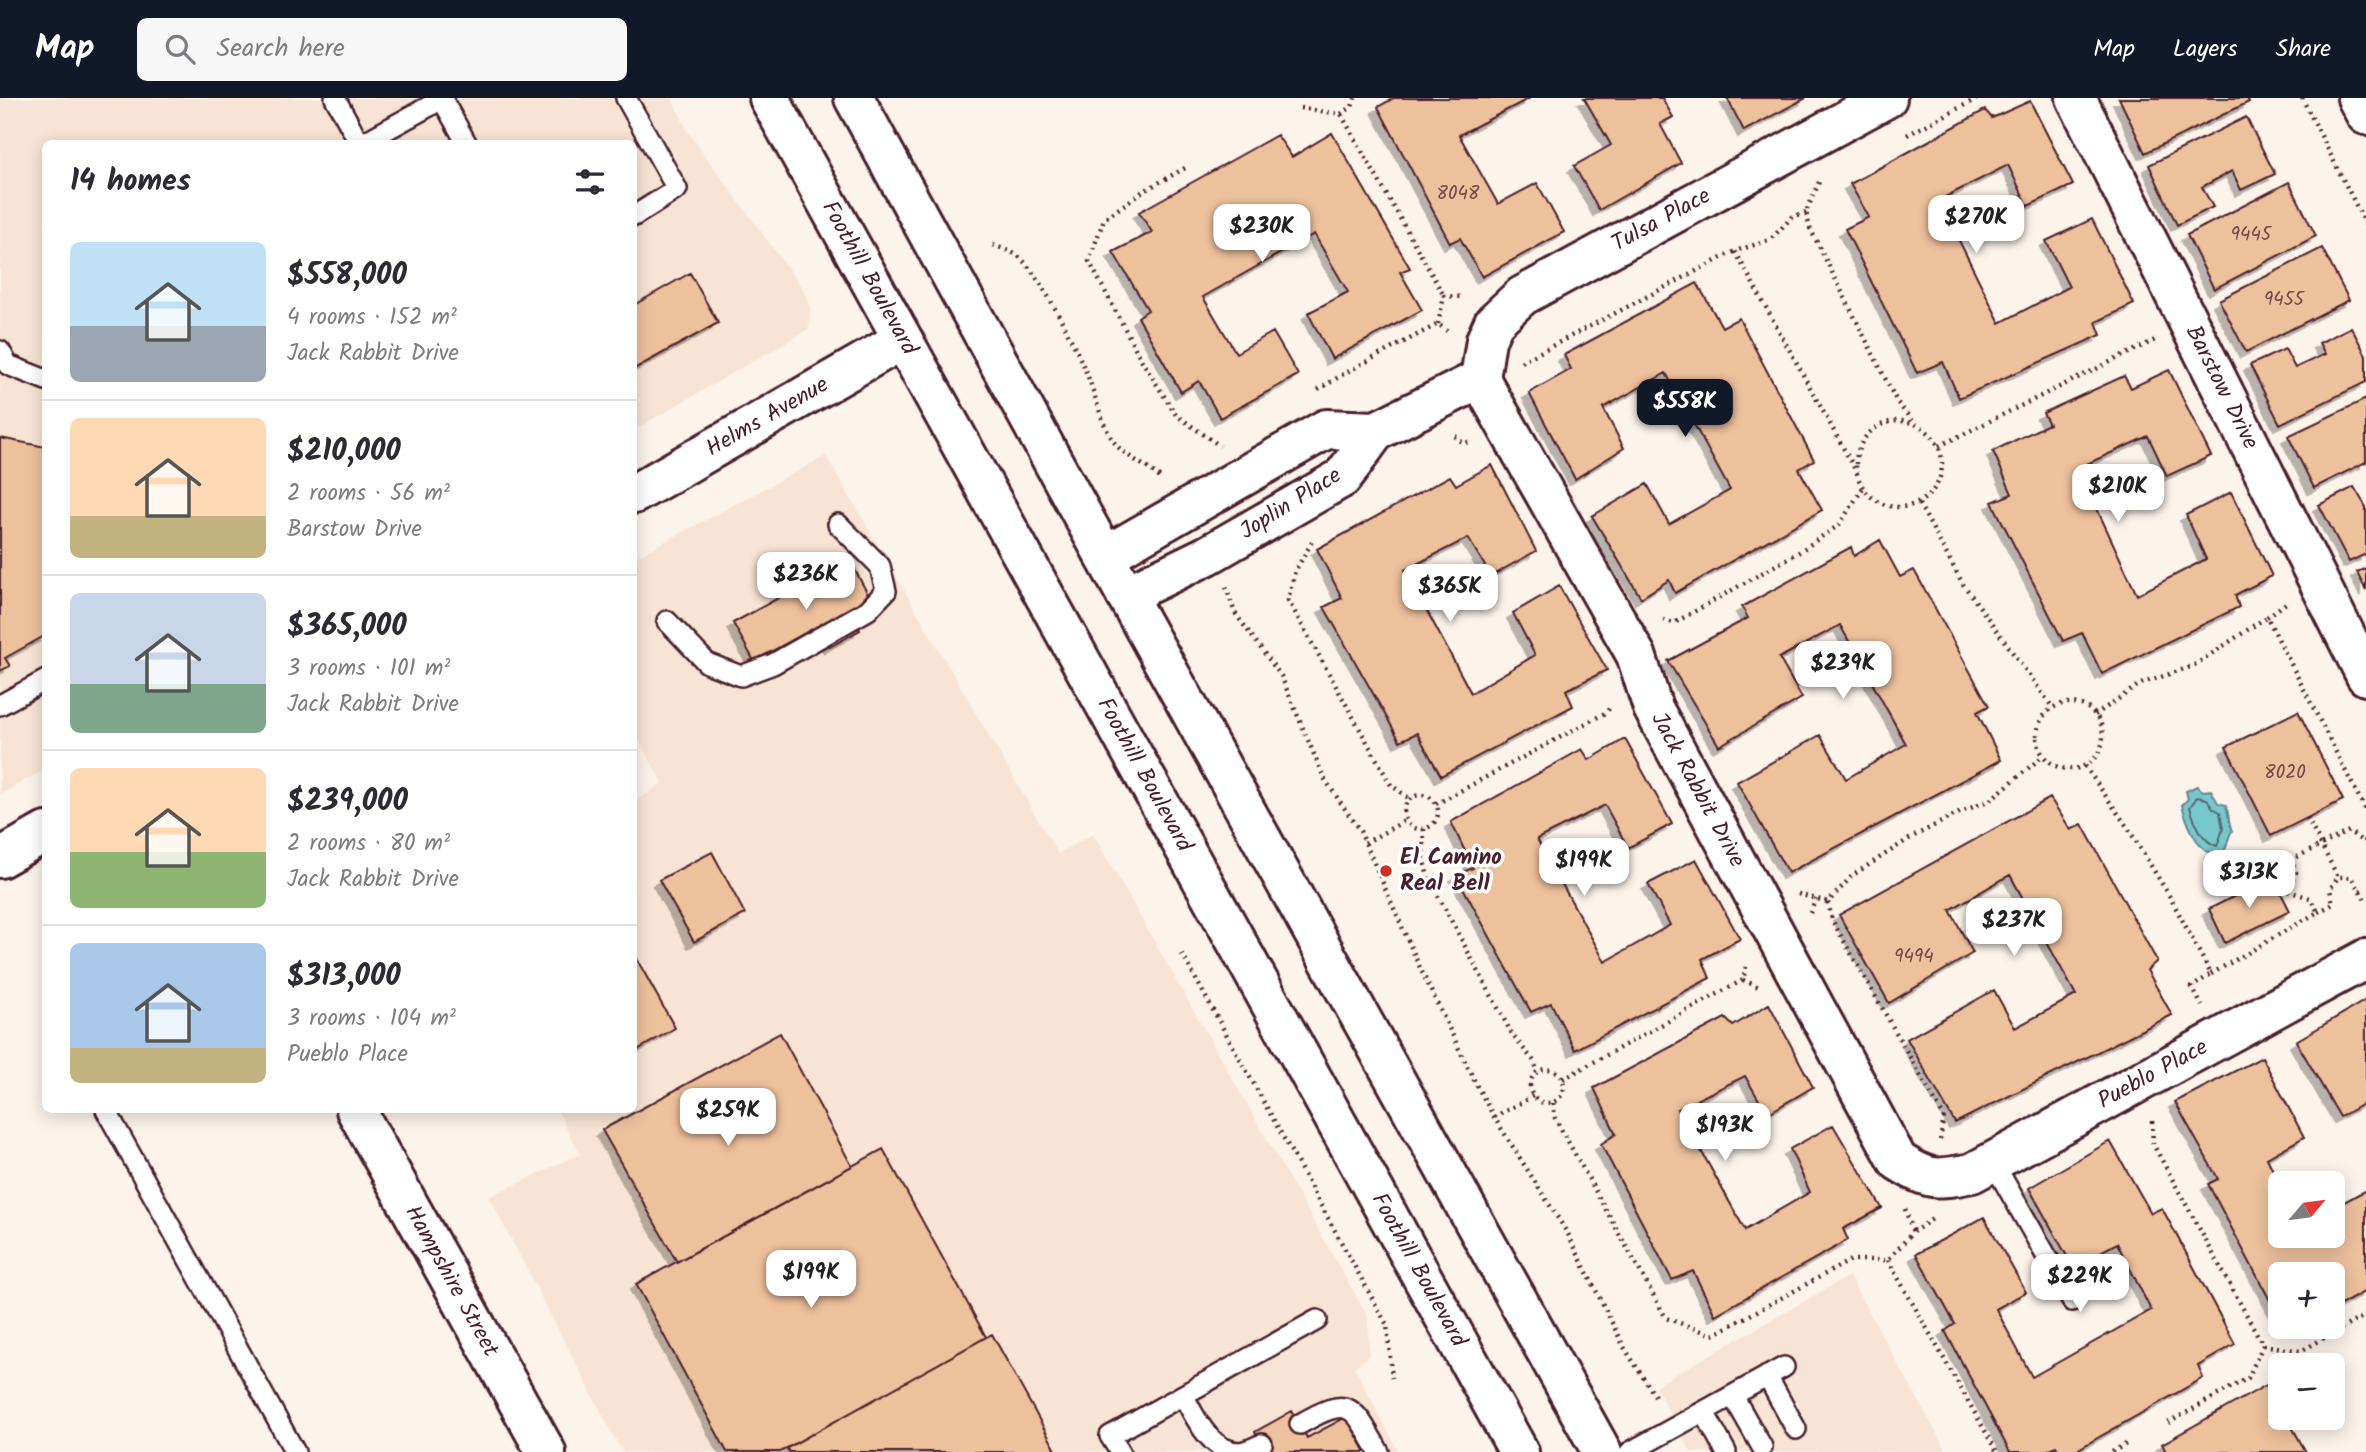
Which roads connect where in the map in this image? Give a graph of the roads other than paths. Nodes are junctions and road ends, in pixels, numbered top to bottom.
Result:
1 (335, 98) edge
2 (443, 98) edge
3 (626, 98) edge
4 (769, 98) edge
5 (854, 98) edge
6 (1887, 98) edge
7 (2076, 98) edge
8 (2357, 98) edge
9 (2366, 115) edge
10 (359, 140) edge
11 (368, 140) edge
12 (465, 140) edge
13 (637, 214) edge
14 (902, 340) junction
15 (0, 351) edge
16 (42, 378) edge
17 (1480, 379) junction
18 (1376, 431) junction
19 (1265, 465) junction
20 (637, 492) edge
21 (1289, 509) junction
22 (838, 524) dead end
23 (1105, 555) junction
24 (1126, 595) junction
25 (667, 621) dead end
26 (2366, 676) edge
27 (42, 682) edge
28 (0, 705) edge
29 (42, 834) edge
30 (0, 858) edge
31 (2366, 959) edge
32 (108, 1113) edge
33 (358, 1113) edge
34 (1993, 1162) junction
35 (1938, 1180) joint
36 (2072, 1301) dead end
37 (1317, 1320) dead end
38 (1183, 1395) junction
39 (1733, 1395) junction
40 (1704, 1412) junction
41 (1300, 1424) dead end
42 (1796, 1429) dead end
43 (1115, 1444) edge
44 (1262, 1444) dead end
45 (1762, 1447) dead end
46 (295, 1452) edge
47 (545, 1452) edge
48 (1379, 1452) edge
49 (1519, 1452) edge
50 (1602, 1452) edge
51 (1630, 1452) edge
52 (1727, 1452) edge

1 - 10 lane
2 - 11 lane
2 - 12 lane
3 - 13 lane
4 - 14 street, Foothill Boulevard
5 - 23 street
6 - 17 street, Tulsa Place
7 - 26 street, Barstow Drive
8 - 9 street
14 - 20 street, Helms Avenue
14 - 49 street, Foothill Boulevard
15 - 16 lane
17 - 18 street, Joplin Place
17 - 35 street, Jack Rabbit Drive
18 - 19 street
18 - 21 street, Joplin Place
19 - 21 street
19 - 23 street
21 - 24 street, Joplin Place
22 - 25 lane
23 - 24 street
24 - 50 street
27 - 28 lane
29 - 30 street
31 - 34 street, Pueblo Place
32 - 46 lane
33 - 47 street, Hampshire Street
34 - 35 street, Pueblo Place
34 - 36 lane
37 - 38 lane
38 - 43 lane
38 - 44 lane
39 - 40 lane
39 - 42 lane
39 - 45 lane
40 - 51 lane
40 - 52 lane
41 - 48 lane

